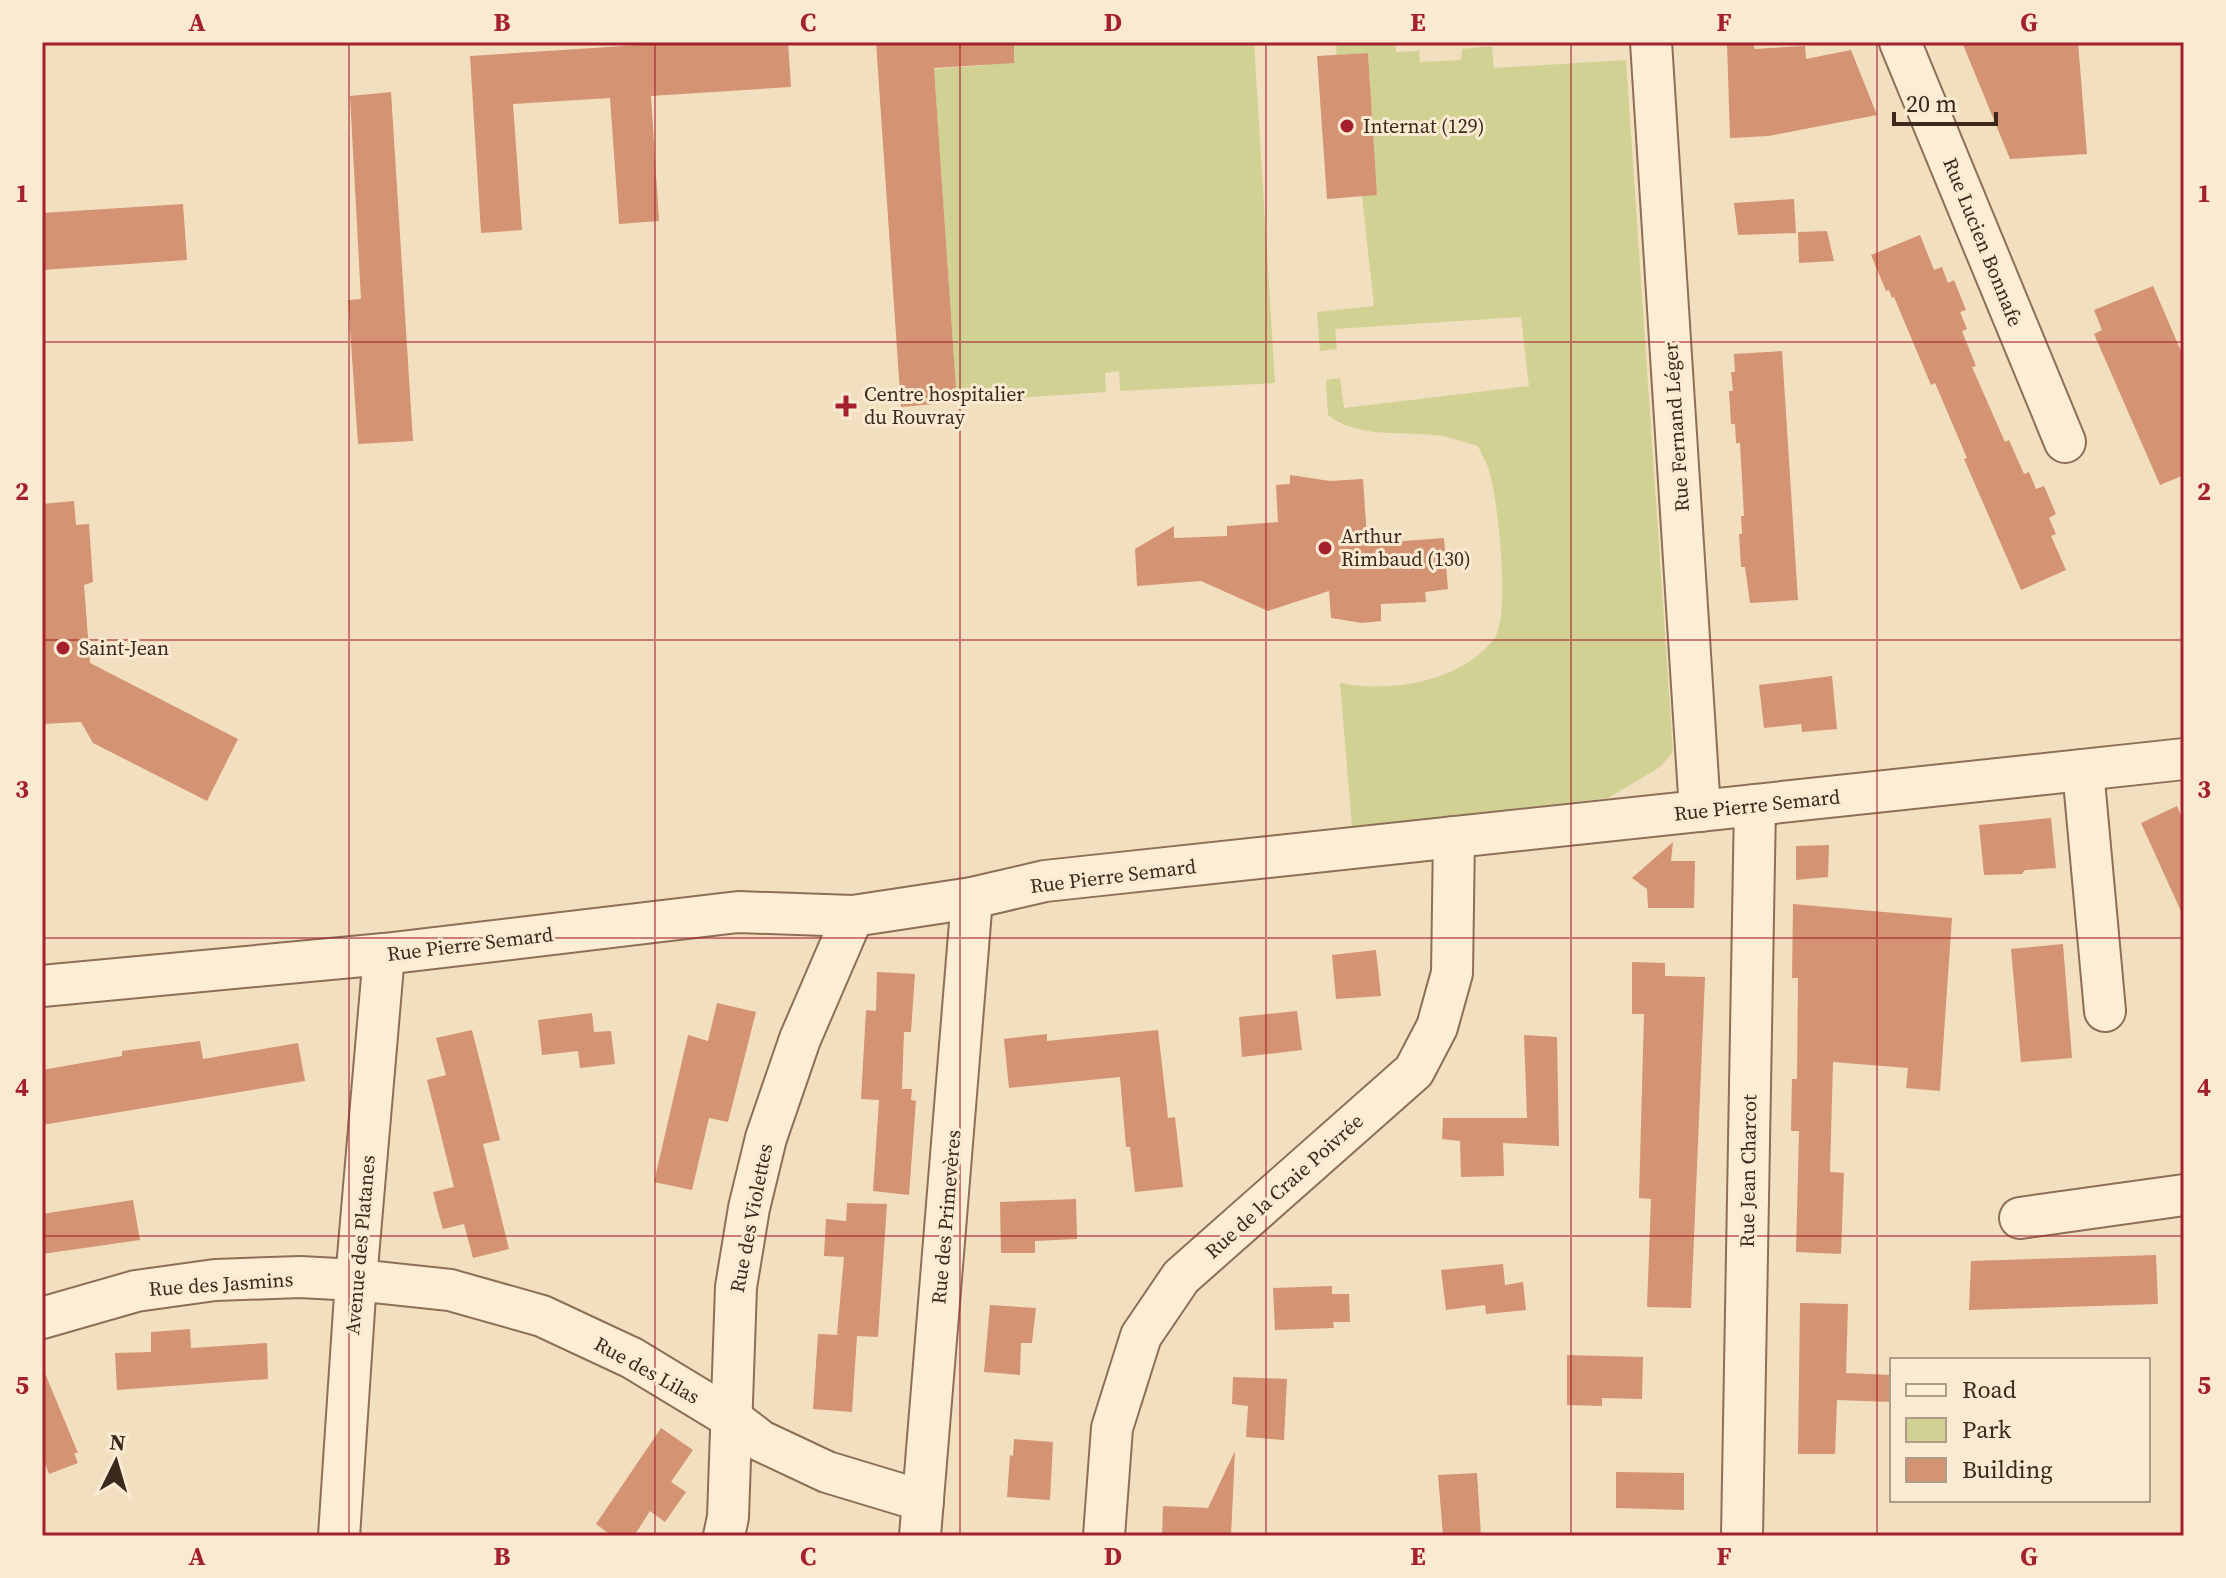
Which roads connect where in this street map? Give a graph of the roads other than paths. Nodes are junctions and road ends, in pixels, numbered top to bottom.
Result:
1 (1651, 42) edge
2 (1900, 42) edge
3 (2065, 442) dead end
4 (2184, 759) edge
5 (2083, 770) junction
6 (1755, 805) junction
7 (1700, 811) junction
8 (1454, 837) junction
9 (972, 898) junction
10 (853, 916) junction
11 (384, 954) junction
12 (42, 986) edge
13 (2105, 1011) dead end
14 (2184, 1195) edge
15 (2020, 1218) dead end
16 (356, 1280) junction
17 (42, 1318) edge
18 (731, 1418) junction
19 (921, 1518) edge
20 (339, 1536) edge
21 (724, 1536) edge
22 (1104, 1536) edge
23 (1742, 1536) edge

1 - 7 street, Rue Fernand Léger
2 - 3 street, Rue Lucien Bonnafe
4 - 5 street, Rue Pierre Semard
5 - 6 street, Rue Pierre Semard
5 - 13 street
6 - 7 street, Rue Pierre Semard
6 - 23 street, Rue Jean Charcot
7 - 8 street, Rue Pierre Semard
8 - 9 street, Rue Pierre Semard
8 - 22 street, Rue de la Craie Poivrée
9 - 10 street, Rue Pierre Semard
9 - 19 street, Rue des Primevères
10 - 11 street, Rue Pierre Semard
10 - 18 street, Rue des Violettes
11 - 12 street, Rue Pierre Semard
11 - 16 street, Avenue des Platanes
14 - 15 street
16 - 17 street, Rue des Jasmins
16 - 18 street, Rue des Lilas
16 - 20 street, Avenue des Platanes
18 - 19 street, Rue des Lilas
18 - 21 street, Rue des Violettes

